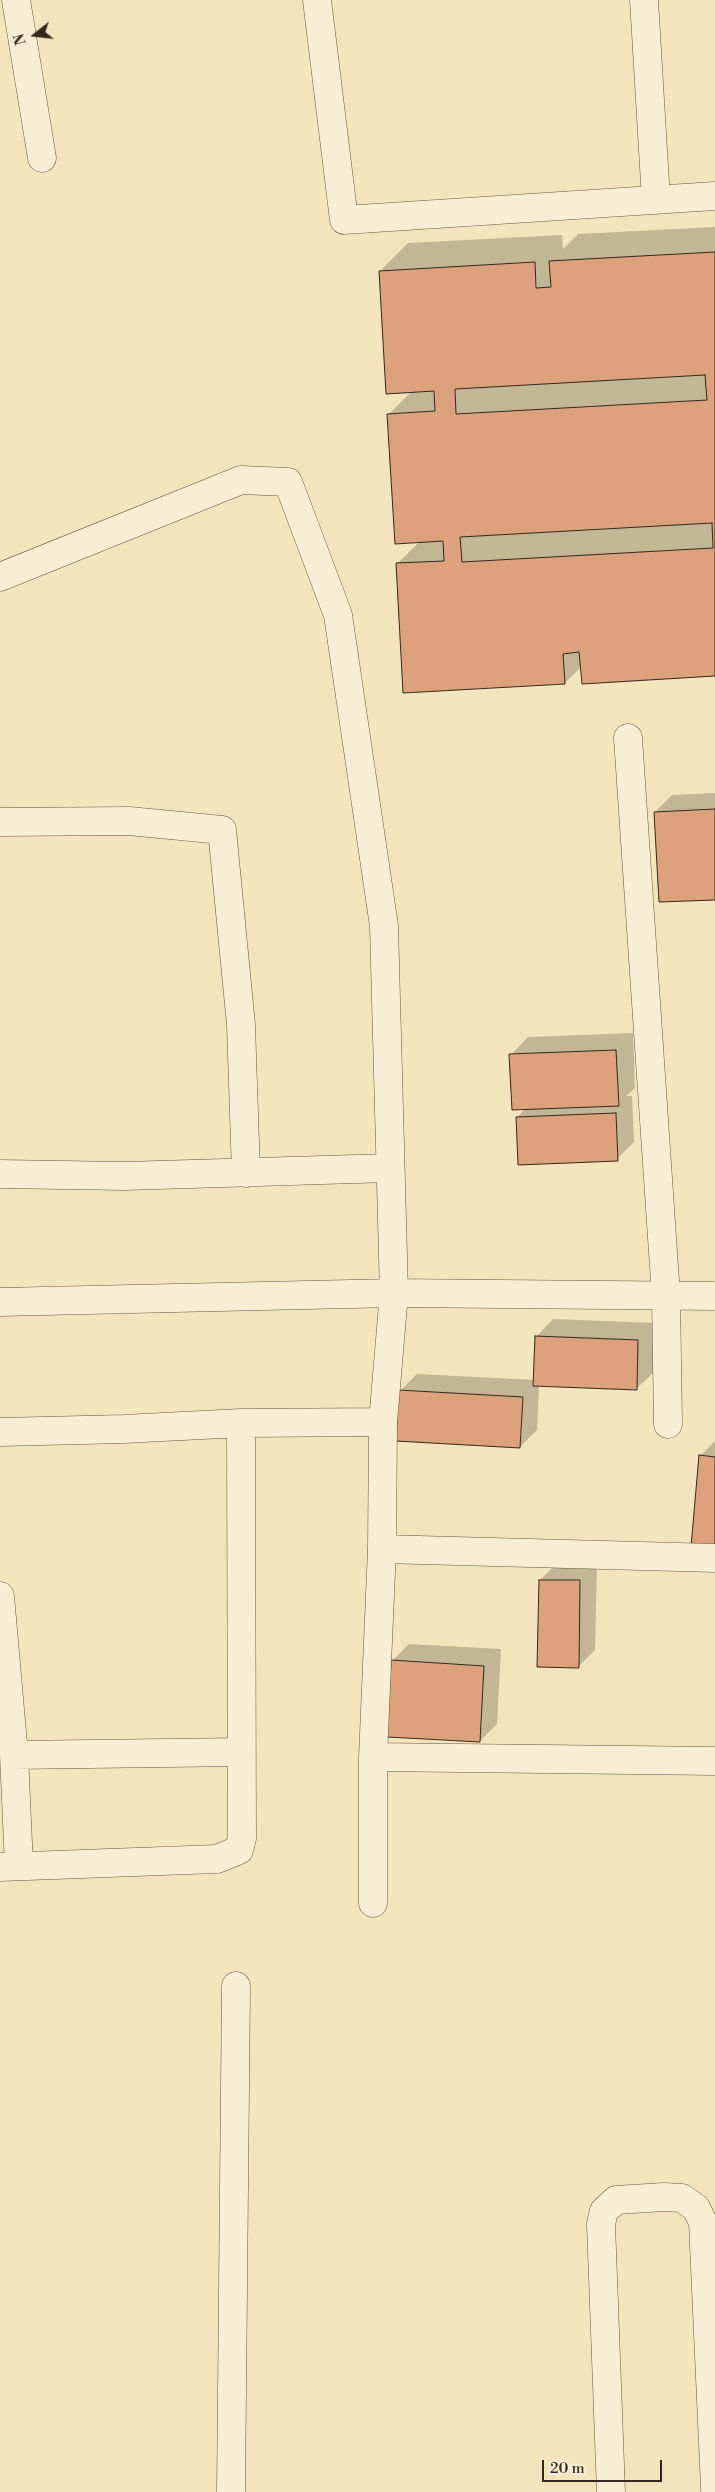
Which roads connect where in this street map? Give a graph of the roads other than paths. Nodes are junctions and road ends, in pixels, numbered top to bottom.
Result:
1 (16, 0) edge
2 (317, 0) edge
3 (644, 0) edge
4 (42, 158) dead end
5 (715, 196) edge
6 (656, 200) junction
7 (0, 577) edge
8 (628, 738) dead end
9 (0, 822) edge
10 (390, 1168) junction
11 (246, 1173) junction
12 (0, 1174) edge
13 (394, 1293) junction
14 (666, 1296) junction
15 (715, 1296) edge
16 (0, 1302) edge
17 (382, 1422) junction
18 (240, 1423) junction
19 (668, 1424) dead end
20 (0, 1432) edge
21 (382, 1549) junction
22 (715, 1558) edge
23 (0, 1596) edge
24 (241, 1752) junction
25 (14, 1755) junction
26 (373, 1757) junction
27 (715, 1761) edge
28 (9, 1867) edge
29 (373, 1903) dead end
30 (236, 1986) dead end
31 (715, 2488) edge
32 (231, 2492) edge
33 (611, 2492) edge

1 - 4 street
2 - 6 street
3 - 6 street
5 - 6 street
7 - 10 street
8 - 14 street
9 - 11 street
10 - 11 street
10 - 13 street
11 - 12 street
13 - 14 street
13 - 16 street
13 - 17 street
14 - 15 street
14 - 19 street
17 - 18 street
17 - 21 street
18 - 20 street
18 - 24 street
21 - 22 street
21 - 26 street
23 - 25 street
24 - 25 street
24 - 28 street
25 - 28 street
26 - 27 street
26 - 29 street
30 - 32 street
31 - 33 street

